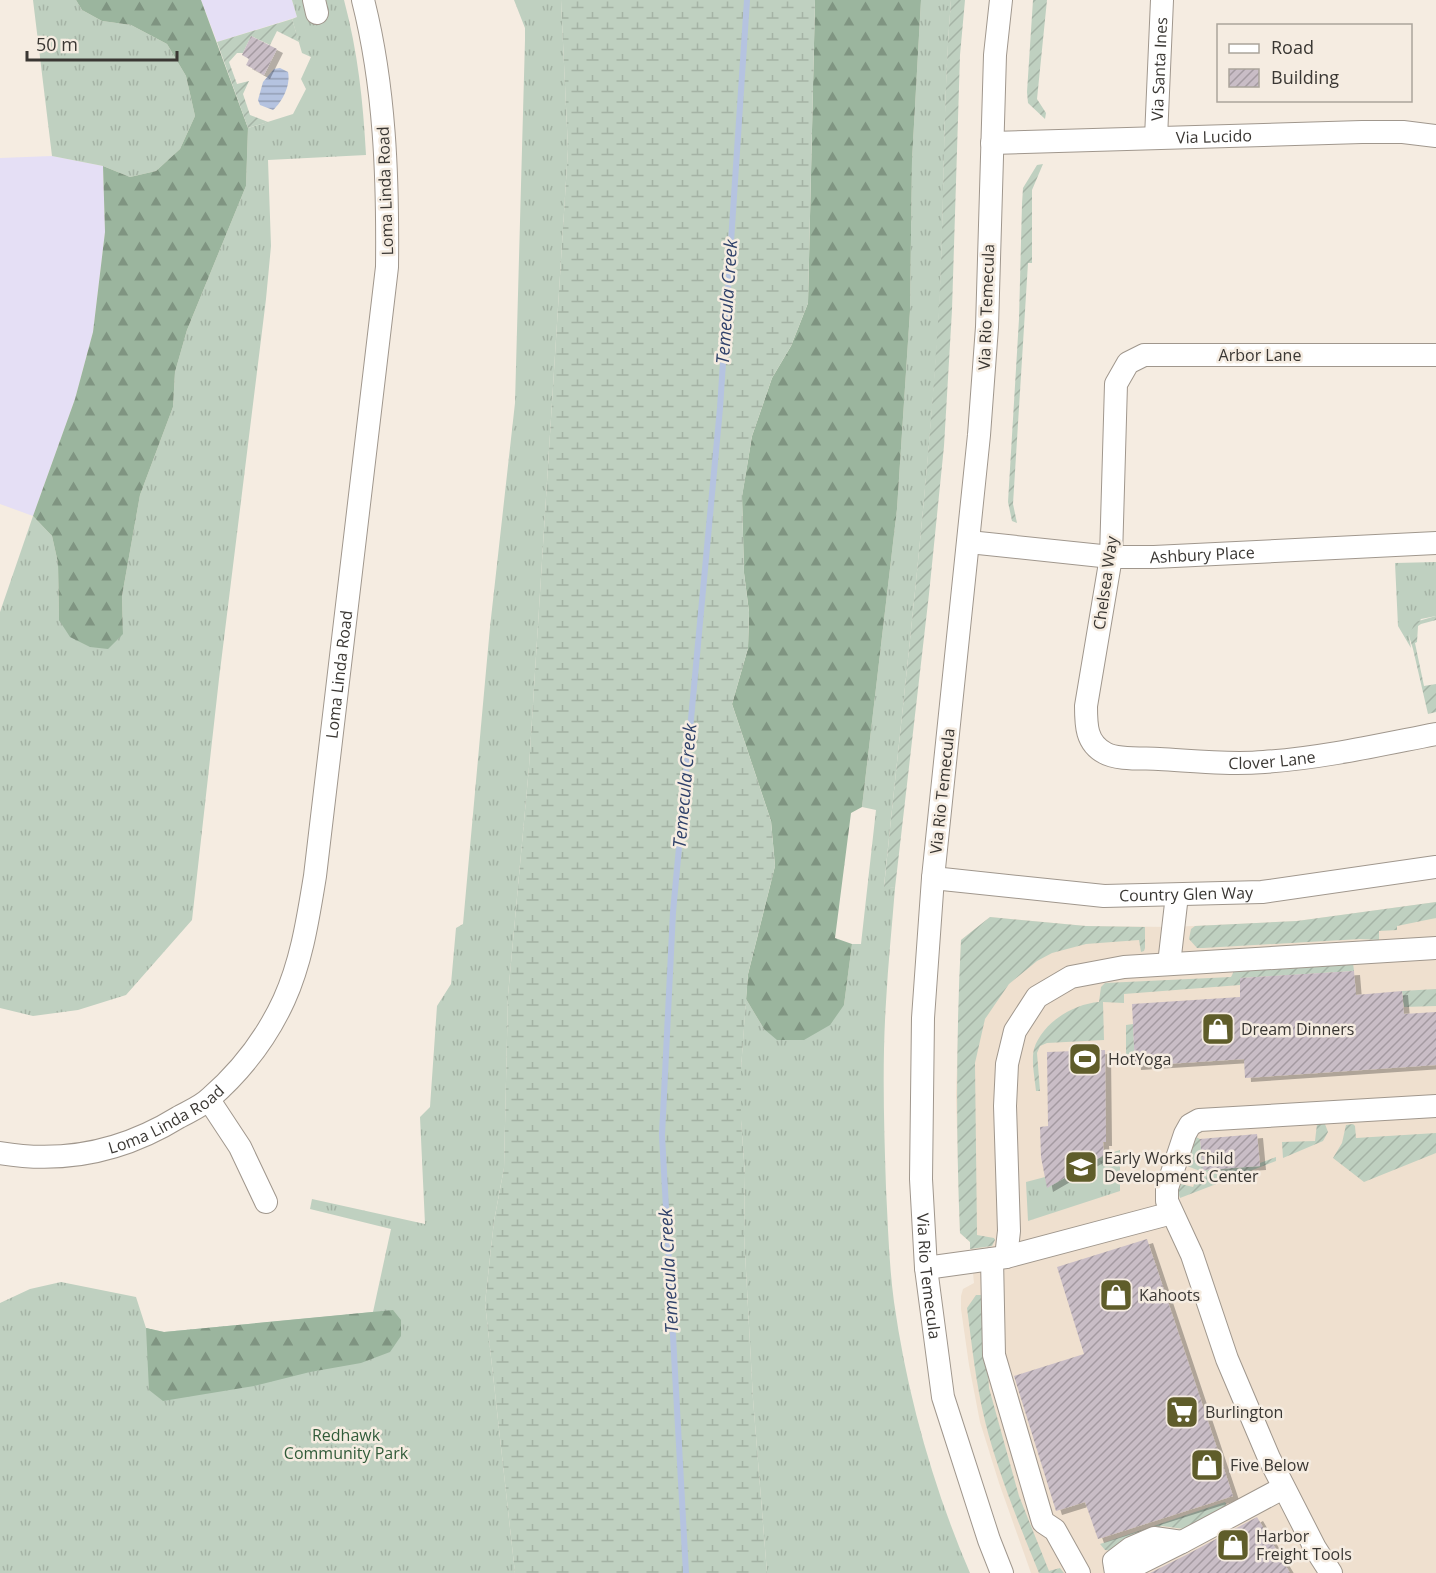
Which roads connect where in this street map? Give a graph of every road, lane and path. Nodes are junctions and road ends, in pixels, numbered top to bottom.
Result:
1 (363, 0) edge
2 (1001, 0) edge
3 (1162, 0) edge
4 (1436, 136) edge
5 (1156, 138) junction
6 (992, 143) junction
7 (1436, 355) edge
8 (1115, 402) joint
9 (969, 542) junction
10 (1436, 543) edge
11 (1111, 557) junction
12 (1436, 734) edge
13 (1107, 754) joint
14 (1436, 867) edge
15 (933, 878) junction
16 (1177, 895) junction
17 (1436, 948) edge
18 (1169, 964) junction
19 (209, 1100) junction
20 (1436, 1106) edge
21 (0, 1153) edge
22 (266, 1202) dead end
23 (1172, 1213) junction
24 (999, 1258) junction
25 (926, 1268) junction
26 (1283, 1488) junction
27 (1002, 1573) edge
28 (1078, 1573) edge
29 (1118, 1573) edge
30 (1331, 1573) edge

1 - 19 street, Loma Linda Road
2 - 6 street, Via Rio Temecula
3 - 5 street, Via Santa Ines
4 - 5 street, Via Lucido
5 - 6 street, Via Lucido
6 - 9 street, Via Rio Temecula
7 - 8 street, Arbor Lane
8 - 11 street, Chelsea Way
9 - 11 street, Ashbury Place
9 - 15 street, Via Rio Temecula
10 - 11 street, Ashbury Place
11 - 13 street, Chelsea Way
12 - 13 street, Clover Lane
14 - 16 street, Country Glen Way
15 - 16 street, Country Glen Way
15 - 25 street, Via Rio Temecula
16 - 18 street
17 - 18 street
18 - 24 street
19 - 21 street, Loma Linda Road
19 - 22 street
20 - 23 street
23 - 24 street
23 - 26 street
24 - 25 street
24 - 28 street
25 - 27 street, Via Rio Temecula
26 - 29 street
26 - 30 street

